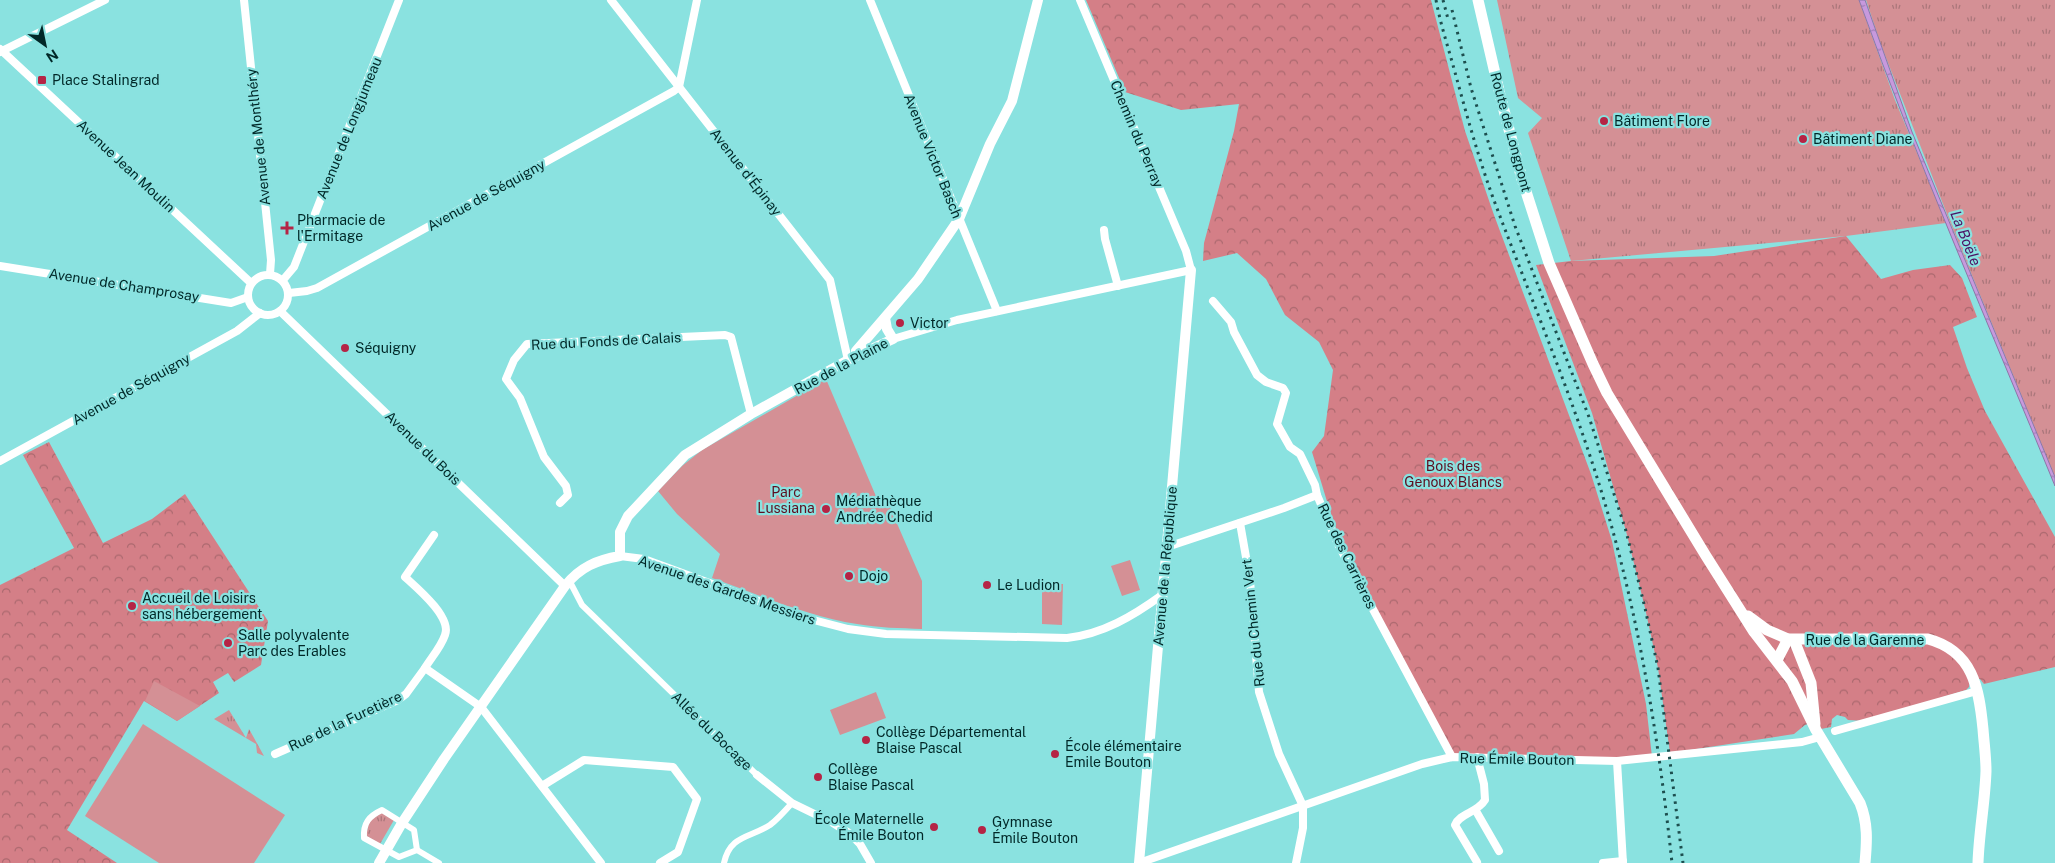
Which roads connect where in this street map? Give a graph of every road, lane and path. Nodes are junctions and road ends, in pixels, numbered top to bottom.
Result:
1 (105, 0) edge
2 (244, 0) edge
3 (399, 0) edge
4 (611, 0) edge
5 (697, 0) edge
6 (870, 0) edge
7 (1038, 0) edge
8 (1080, 0) edge
9 (1478, 0) edge
10 (1, 51) edge
11 (679, 87) junction
12 (959, 219) junction
13 (1104, 230) dead end
14 (0, 266) edge
15 (1191, 270) junction
16 (270, 274) junction
17 (283, 280) junction
18 (251, 284) junction
19 (1118, 286) junction
20 (289, 293) junction
21 (248, 297) junction
22 (1214, 301) dead end
23 (280, 311) junction
24 (996, 311) junction
25 (260, 313) junction
26 (885, 318) junction
27 (893, 339) junction
28 (858, 355) junction
29 (848, 360) junction
30 (751, 414) junction
31 (0, 460) edge
32 (1317, 495) junction
33 (560, 503) dead end
34 (1240, 523) junction
35 (434, 535) dead end
36 (1167, 547) junction
37 (620, 556) junction
38 (567, 583) junction
39 (1162, 595) junction
40 (1738, 606) junction
41 (1791, 640) junction
42 (1777, 660) junction
43 (425, 668) junction
44 (1977, 691) junction
45 (481, 707) junction
46 (1835, 731) dead end
47 (1818, 733) junction
48 (275, 754) dead end
49 (1452, 757) junction
50 (1477, 757) junction
51 (1617, 761) junction
52 (757, 775) joint
53 (542, 786) junction
54 (792, 803) junction
55 (1303, 806) junction
56 (1476, 811) junction
57 (402, 823) junction
58 (417, 850) junction
59 (386, 851) junction
60 (1498, 851) dead end
61 (1476, 862) edge
62 (1623, 862) edge
63 (379, 863) edge
64 (439, 863) edge
65 (601, 863) edge
66 (660, 863) edge
67 (724, 863) edge
68 (871, 863) edge
69 (1139, 863) edge
70 (1296, 863) edge
71 (1603, 863) edge
72 (1865, 863) edge
73 (1978, 863) edge

1 - 10 street
2 - 16 street, Avenue de Montlhéry
3 - 17 street, Avenue de Longjumeau
4 - 11 street, Avenue d'Épinay
5 - 11 street
6 - 12 street, Avenue Victor Basch
7 - 12 street
8 - 15 street, Chemin du Perray
9 - 40 main road, Route de Longpont
10 - 18 street, Avenue Jean Moulin
11 - 20 street, Avenue de Séquigny
11 - 29 street, Avenue d'Épinay
12 - 24 street, Avenue Victor Basch
12 - 26 street
13 - 19 street
14 - 21 street, Avenue de Champrosay
15 - 19 street, Rue de la Plaine
15 - 36 street, Avenue de la République
16 - 17 street
16 - 18 street
17 - 20 street
18 - 21 street
19 - 24 street, Rue de la Plaine
20 - 23 street
21 - 25 street
22 - 32 street
23 - 25 street
23 - 38 street, Avenue du Bois
24 - 27 street, Rue de la Plaine
25 - 31 street, Avenue de Séquigny
26 - 27 street
26 - 28 street
27 - 28 street, Rue de la Plaine
28 - 29 street, Rue de la Plaine
29 - 30 street, Rue de la Plaine
30 - 33 street, Rue du Fonds de Calais
30 - 37 street, Rue de la Plaine
32 - 34 street, Rue des Carrières
32 - 49 street, Rue des Carrières
34 - 36 street, Rue des Carrières
34 - 55 street, Rue du Chemin Vert
35 - 43 street, Rue de la Furetière
36 - 39 street, Avenue de la République
37 - 38 street, Avenue des Gardes Messiers
37 - 39 street, Avenue des Gardes Messiers
38 - 45 street, Avenue des Gardes Messiers
38 - 52 street, Allée du Bocage
39 - 69 street, Avenue de la République
40 - 41 main road, Rue de la Garenne
40 - 42 main road, Route de Longpont
41 - 42 main road
41 - 44 main road, Rue de la Garenne
41 - 47 main road
42 - 47 main road, Route de Longpont
43 - 45 street
43 - 48 street, Rue de la Furetière
44 - 46 street
44 - 73 main road, Rue de la Garenne
45 - 53 street
45 - 57 street, Avenue des Gardes Messiers
47 - 51 street, Rue Émile Bouton
47 - 72 main road, Route de Longpont
49 - 50 street, Rue Émile Bouton
49 - 55 street, Rue Émile Bouton
50 - 51 street, Rue Émile Bouton
50 - 56 street
51 - 62 street
52 - 54 street, Allée du Bocage
53 - 65 street
53 - 66 street
54 - 67 street
54 - 68 street, Allée du Bocage
55 - 69 street, Rue Émile Bouton
55 - 70 street
56 - 60 street
56 - 61 street
57 - 58 street
57 - 59 street, Avenue des Gardes Messiers
57 - 59 street
58 - 59 street
58 - 64 street
59 - 63 street, Avenue des Gardes Messiers
62 - 71 street

